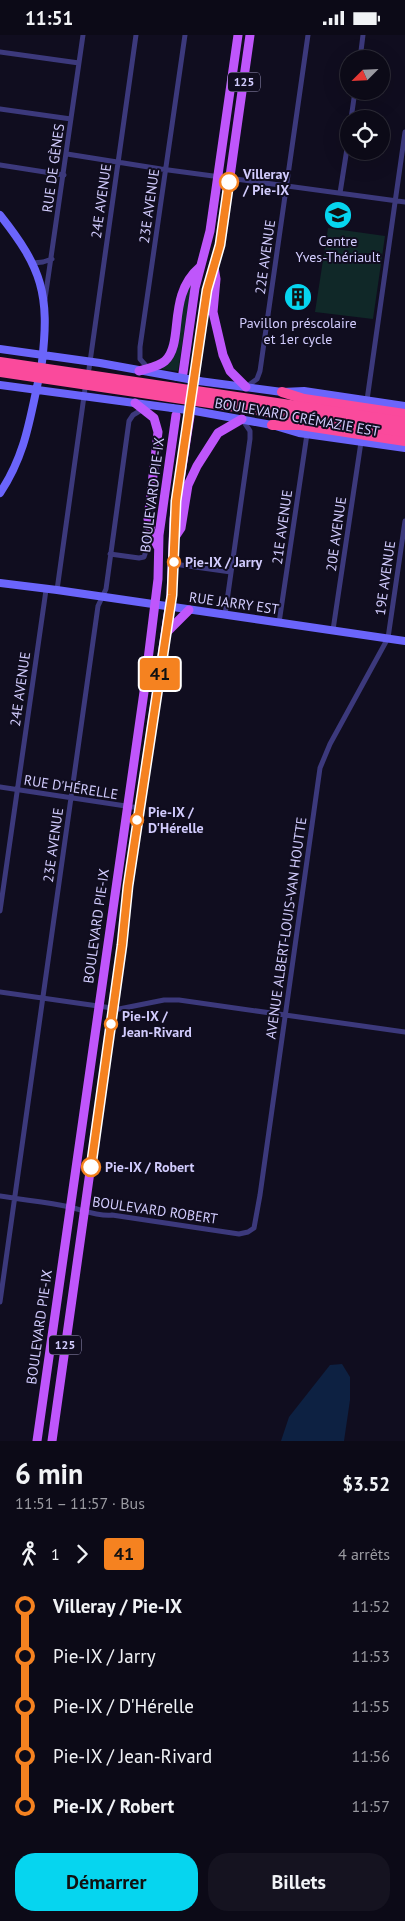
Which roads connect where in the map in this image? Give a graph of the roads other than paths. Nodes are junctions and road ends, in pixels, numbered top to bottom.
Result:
1 (83, 35) edge
2 (136, 35) edge
3 (185, 35) edge
4 (238, 35) edge
5 (250, 35) edge
6 (308, 35) edge
7 (363, 35) edge
8 (361, 50) edge
9 (0, 52) edge
10 (79, 63) junction
11 (0, 109) edge
12 (72, 119) junction
13 (405, 132) edge
14 (67, 154) junction
15 (345, 160) edge
16 (118, 163) junction
17 (0, 165) edge
18 (165, 169) junction
19 (64, 175) junction
20 (218, 177) junction
21 (230, 178) junction
22 (287, 186) junction
23 (340, 193) junction
24 (395, 201) junction
25 (405, 202) edge
26 (0, 215) edge
27 (52, 259) junction
28 (33, 263) junction
29 (214, 265) junction
30 (200, 267) junction
31 (45, 303) junction
32 (0, 349) edge
33 (42, 358) junction
34 (0, 361) edge
35 (89, 365) junction
36 (0, 371) edge
37 (147, 371) junction
38 (180, 375) junction
39 (197, 378) junction
40 (0, 385) edge
41 (37, 387) junction
42 (246, 387) junction
43 (282, 392) junction
44 (85, 393) junction
45 (366, 400) junction
46 (135, 403) joint
47 (405, 406) edge
48 (148, 407) junction
49 (174, 411) junction
50 (192, 414) junction
51 (405, 414) edge
52 (242, 419) junction
53 (405, 422) edge
54 (272, 425) junction
55 (405, 432) edge
56 (307, 434) junction
57 (405, 441) edge
58 (361, 442) junction
59 (405, 448) edge
60 (0, 493) edge
61 (148, 519) junction
62 (405, 521) edge
63 (174, 540) junction
64 (158, 547) junction
65 (110, 554) junction
66 (174, 564) junction
67 (231, 572) junction
68 (0, 583) edge
69 (46, 589) junction
70 (57, 590) junction
71 (103, 597) junction
72 (155, 604) junction
73 (170, 607) junction
74 (189, 610) junction
75 (225, 615) junction
76 (279, 623) junction
77 (333, 630) junction
78 (166, 633) junction
79 (388, 638) junction
80 (405, 641) edge
81 (0, 787) edge
82 (17, 790) junction
83 (72, 798) junction
84 (127, 807) junction
85 (139, 808) junction
86 (0, 911) edge
87 (0, 992) edge
88 (43, 998) junction
89 (99, 1006) junction
90 (113, 1009) junction
91 (285, 1015) junction
92 (405, 1032) edge
93 (0, 1196) edge
94 (15, 1199) junction
95 (70, 1207) junction
96 (84, 1211) junction
97 (248, 1232) joint
98 (0, 1302) edge
99 (37, 1441) edge
100 (52, 1441) edge

1 - 10 street, RUE DE GÈNES
2 - 16 street, 24E AVENUE
3 - 18 street, 23E AVENUE
4 - 20 main road, 125
5 - 21 main road, 125
6 - 22 street, 22E AVENUE
7 - 8 street
9 - 10 street
10 - 12 street, RUE DE GÈNES
11 - 12 street
12 - 14 street, RUE DE GÈNES
13 - 24 street
14 - 16 street
14 - 19 street, RUE DE GÈNES
15 - 23 street
16 - 18 street
16 - 35 street, 24E AVENUE
17 - 19 street
18 - 20 street
18 - 37 street, 23E AVENUE
19 - 27 street, RUE DE GÈNES
20 - 21 street
20 - 30 main road, 125
21 - 22 street
21 - 29 main road, 125
22 - 23 street
22 - 42 street, 22E AVENUE
23 - 24 street
24 - 25 street
24 - 45 street
26 - 28 main road
27 - 28 street
27 - 31 street, RUE DE GÈNES
28 - 31 main road
29 - 39 main road, 125
29 - 42 main road
30 - 37 main road
30 - 38 main road, 125
31 - 33 main road
32 - 33 main road, BOULEVARD CRÉMAZIE EST
33 - 35 main road, BOULEVARD CRÉMAZIE EST
34 - 53 highway, bridge
35 - 37 main road, BOULEVARD CRÉMAZIE EST
36 - 55 highway, bridge
37 - 38 main road, BOULEVARD CRÉMAZIE EST
38 - 39 main road, BOULEVARD CRÉMAZIE EST, bridge
39 - 42 main road, BOULEVARD CRÉMAZIE EST
40 - 41 main road
41 - 44 main road
41 - 60 main road
42 - 43 main road, BOULEVARD CRÉMAZIE EST
43 - 45 main road, BOULEVARD CRÉMAZIE EST
43 - 51 highway
44 - 46 main road
44 - 70 street
45 - 47 main road, BOULEVARD CRÉMAZIE EST
46 - 48 main road
48 - 49 main road, BOULEVARD CRÉMAZIE EST
48 - 61 main road
48 - 65 street, 23E AVENUE
49 - 50 main road, BOULEVARD CRÉMAZIE EST, bridge
49 - 64 main road, BOULEVARD PIE-IX / 125
50 - 52 main road, BOULEVARD CRÉMAZIE EST
50 - 63 main road, BOULEVARD PIE-IX / 125
52 - 54 main road, BOULEVARD CRÉMAZIE EST
52 - 63 main road
52 - 67 street
54 - 56 main road, BOULEVARD CRÉMAZIE EST
54 - 57 highway
56 - 58 main road, BOULEVARD CRÉMAZIE EST
56 - 76 street, 21E AVENUE
58 - 59 main road, BOULEVARD CRÉMAZIE EST
58 - 77 street, 20E AVENUE
61 - 64 main road
61 - 65 street
62 - 79 street, 19E AVENUE
63 - 66 main road, BOULEVARD PIE-IX / 125
64 - 72 main road, BOULEVARD PIE-IX / 125
65 - 71 street, 23E AVENUE
66 - 67 street
66 - 73 main road, BOULEVARD PIE-IX / 125
67 - 75 street
68 - 69 main road, RUE JARRY EST
69 - 70 main road, RUE JARRY EST
69 - 82 street, 24E AVENUE
70 - 71 main road, RUE JARRY EST
71 - 72 main road, RUE JARRY EST
71 - 83 street, 23E AVENUE
72 - 73 main road, RUE JARRY EST
72 - 84 main road, BOULEVARD PIE-IX / 125
73 - 74 main road, RUE JARRY EST
73 - 78 main road, BOULEVARD PIE-IX / 125
74 - 75 main road, RUE JARRY EST
74 - 78 main road
75 - 76 main road, RUE JARRY EST
76 - 77 main road, RUE JARRY EST
77 - 79 main road, RUE JARRY EST
78 - 85 main road, BOULEVARD PIE-IX / 125
79 - 80 main road, RUE JARRY EST
79 - 91 street, AVENUE ALBERT-LOUIS-VAN HOUTTE
81 - 82 street, RUE D'HÉRELLE
82 - 83 street, RUE D'HÉRELLE
82 - 86 street, 24E AVENUE
83 - 84 street, RUE D'HÉRELLE
83 - 88 street, 23E AVENUE
84 - 85 street, RUE D'HÉRELLE
84 - 89 main road, BOULEVARD PIE-IX / 125
85 - 90 main road, BOULEVARD PIE-IX / 125
87 - 88 street
88 - 89 street
88 - 94 street, 23E AVENUE
89 - 90 street
89 - 95 main road, BOULEVARD PIE-IX / 125
90 - 91 street
90 - 96 main road, BOULEVARD PIE-IX / 125
91 - 92 street
91 - 97 street, AVENUE ALBERT-LOUIS-VAN HOUTTE
93 - 94 street, BOULEVARD ROBERT
94 - 95 street, BOULEVARD ROBERT
94 - 98 street, 23E AVENUE
95 - 96 street, BOULEVARD ROBERT
95 - 99 main road, BOULEVARD PIE-IX / 125
96 - 97 street, BOULEVARD ROBERT
96 - 100 main road, BOULEVARD PIE-IX / 125

